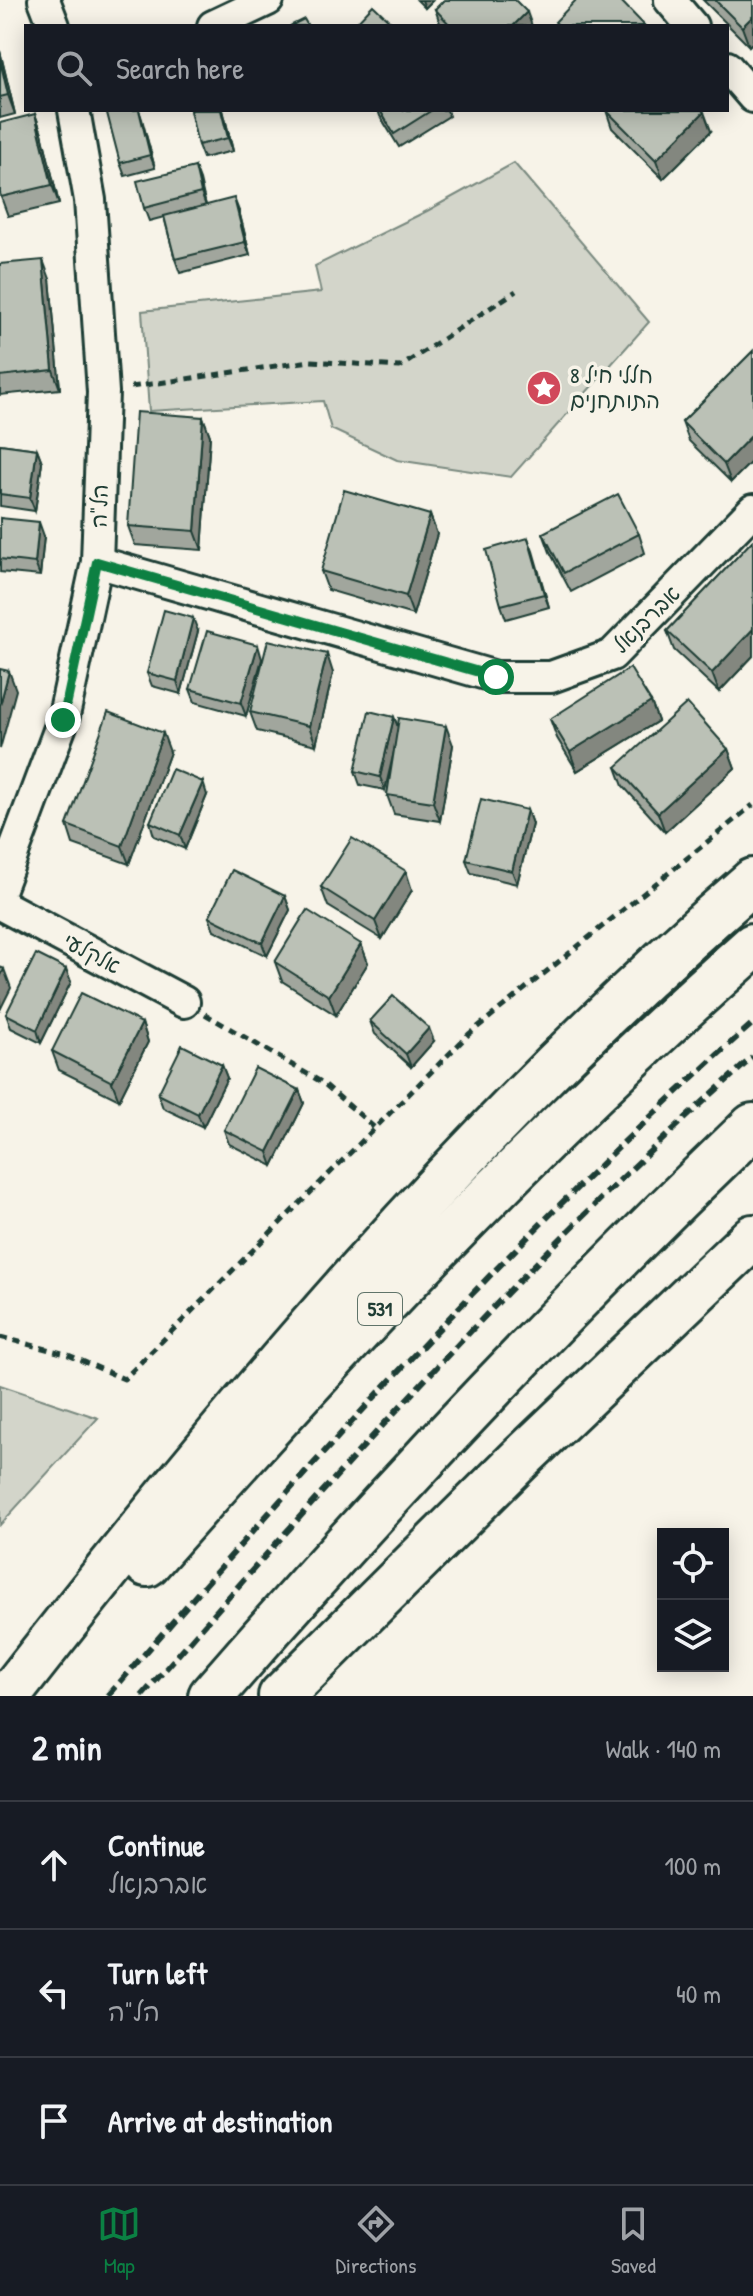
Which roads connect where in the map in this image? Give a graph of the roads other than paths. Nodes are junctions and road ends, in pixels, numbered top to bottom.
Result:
1 (44, 0) edge
2 (268, 0) edge
3 (670, 0) edge
4 (53, 24) edge
5 (217, 24) edge
6 (690, 24) edge
7 (729, 69) edge
8 (753, 97) edge
9 (74, 112) edge
10 (753, 510) edge
11 (97, 562) junction
12 (753, 881) edge
13 (0, 888) edge
14 (0, 904) edge
15 (753, 946) edge
16 (184, 1002) road end
17 (753, 1126) edge
18 (753, 1237) edge
19 (8, 1696) edge
20 (33, 1696) edge
21 (211, 1696) edge
22 (281, 1696) edge

1 - 4 street
2 - 5 street
3 - 6 street
7 - 8 street
9 - 11 street, הל"ה
10 - 11 street, אברבנאל
11 - 13 street, הל"ה
12 - 19 highway
14 - 16 street, אלקלעי
15 - 20 highway, 531
17 - 21 highway
18 - 22 highway

